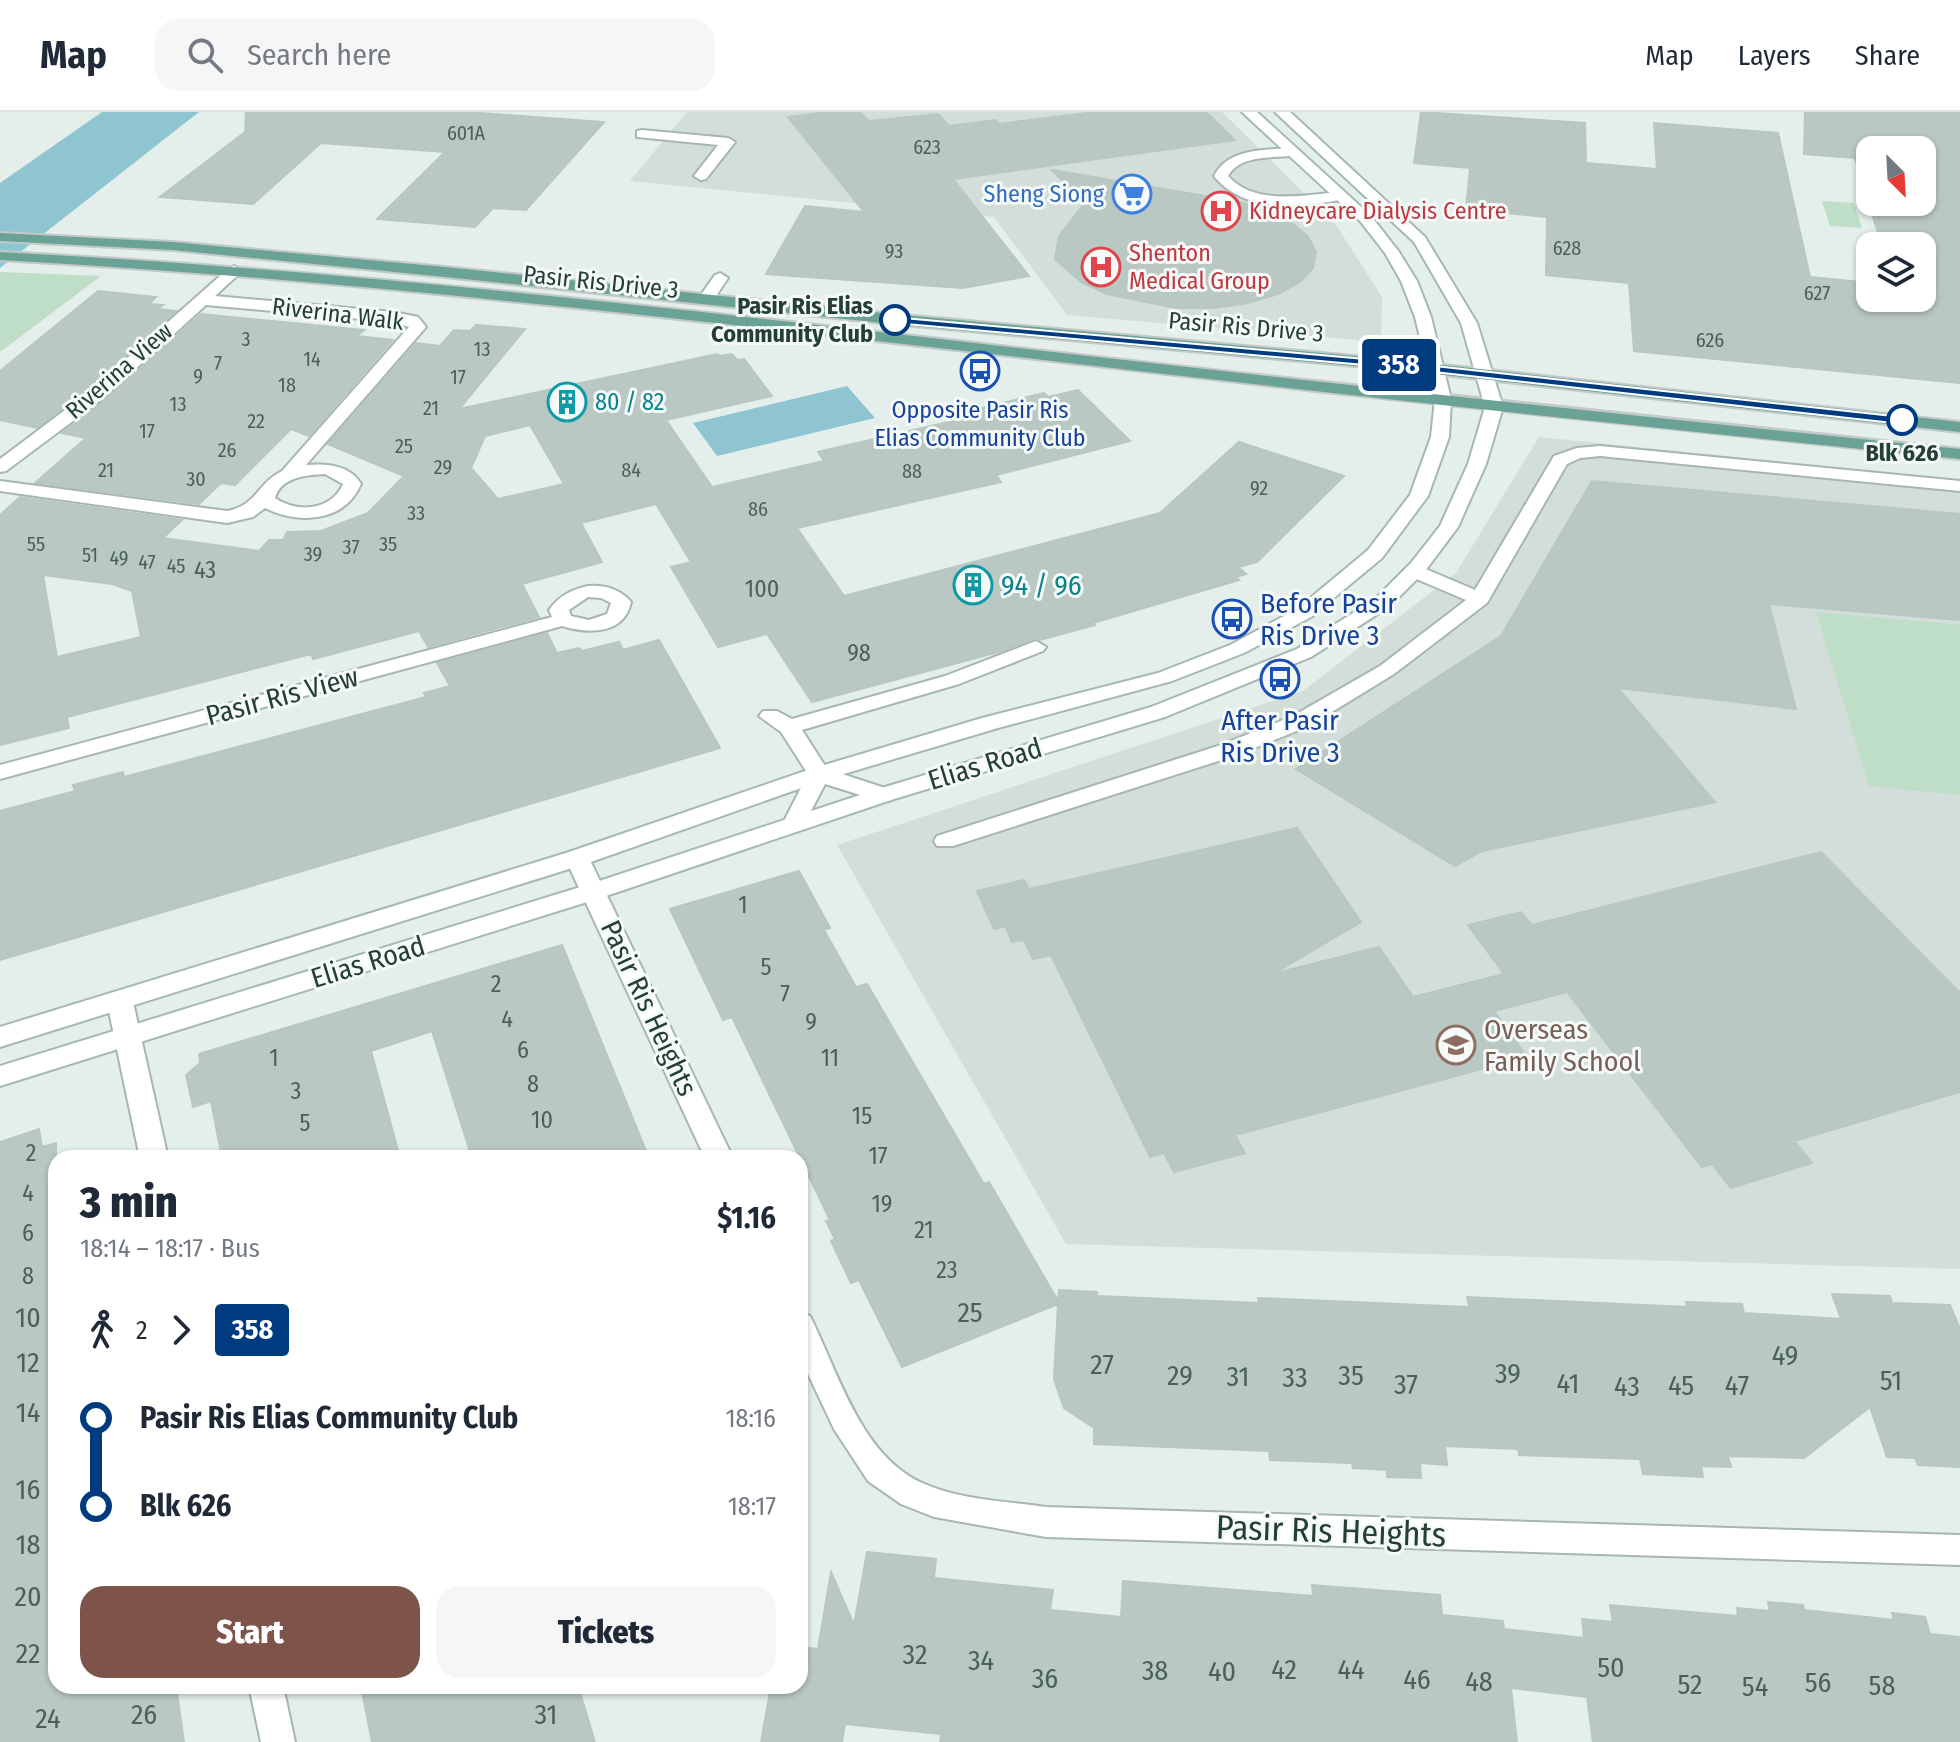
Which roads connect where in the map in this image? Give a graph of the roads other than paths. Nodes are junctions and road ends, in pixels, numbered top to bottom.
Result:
1 (1249, 112) edge
2 (1282, 112) edge
3 (642, 134) dead end
4 (1292, 152) junction
5 (701, 176) dead end
6 (1339, 196) junction
7 (0, 237) edge
8 (0, 256) edge
9 (234, 271) junction
10 (720, 278) dead end
11 (706, 299) junction
12 (203, 300) junction
13 (1434, 369) junction
14 (1487, 376) junction
15 (1443, 399) junction
16 (1494, 407) junction
17 (1960, 427) edge
18 (1960, 454) edge
19 (0, 467) edge
20 (288, 475) junction
21 (0, 486) edge
22 (1960, 486) edge
23 (265, 500) junction
24 (1414, 571) junction
25 (1480, 599) junction
26 (563, 620) dead end
27 (1036, 647) dead end
28 (0, 772) edge
29 (819, 774) junction
30 (883, 795) junction
31 (793, 825) junction
32 (945, 841) dead end
33 (577, 858) junction
34 (595, 891) junction
35 (120, 1002) junction
36 (0, 1037) edge
37 (128, 1038) junction
38 (0, 1076) edge
39 (152, 1150) edge
40 (715, 1150) edge
41 (808, 1342) edge
42 (1960, 1550) edge
43 (268, 1694) edge
44 (278, 1742) edge

1 - 4 street, Elias Road
2 - 14 street, Elias Road
3 - 5 street
4 - 6 street, Elias Road
4 - 6 street
6 - 13 street, Elias Road
7 - 11 main road, Pasir Ris Drive 3
8 - 9 main road, Pasir Ris Drive 3
9 - 12 street, Riverina View
9 - 15 main road, Pasir Ris Drive 3
10 - 11 street
11 - 13 main road, Pasir Ris Drive 3
12 - 19 street, Riverina View
12 - 20 street, Riverina Walk
13 - 14 main road, Pasir Ris Drive 3
13 - 15 street, Elias Road
14 - 16 street, Elias Road
14 - 17 main road, Pasir Ris Drive 3
15 - 16 main road, Pasir Ris Drive 3
15 - 29 street, Elias Road
16 - 18 main road, Pasir Ris Drive 3
16 - 24 street, Elias Road
20 - 23 street, Riverina Walk
20 - 23 street
21 - 23 street, Riverina Walk
22 - 25 street
24 - 25 street
24 - 30 street, Elias Road
25 - 32 street
26 - 28 street, Pasir Ris View
27 - 29 street
29 - 30 street
29 - 31 street
29 - 33 street, Elias Road
30 - 31 street, Elias Road
31 - 34 street, Elias Road
33 - 34 street, Pasir Ris Heights
33 - 35 street, Elias Road
34 - 37 street, Elias Road
34 - 40 street, Pasir Ris Heights
35 - 36 street, Elias Road
35 - 37 street
37 - 38 street, Elias Road
37 - 39 street
41 - 42 street, Pasir Ris Heights
43 - 44 street

